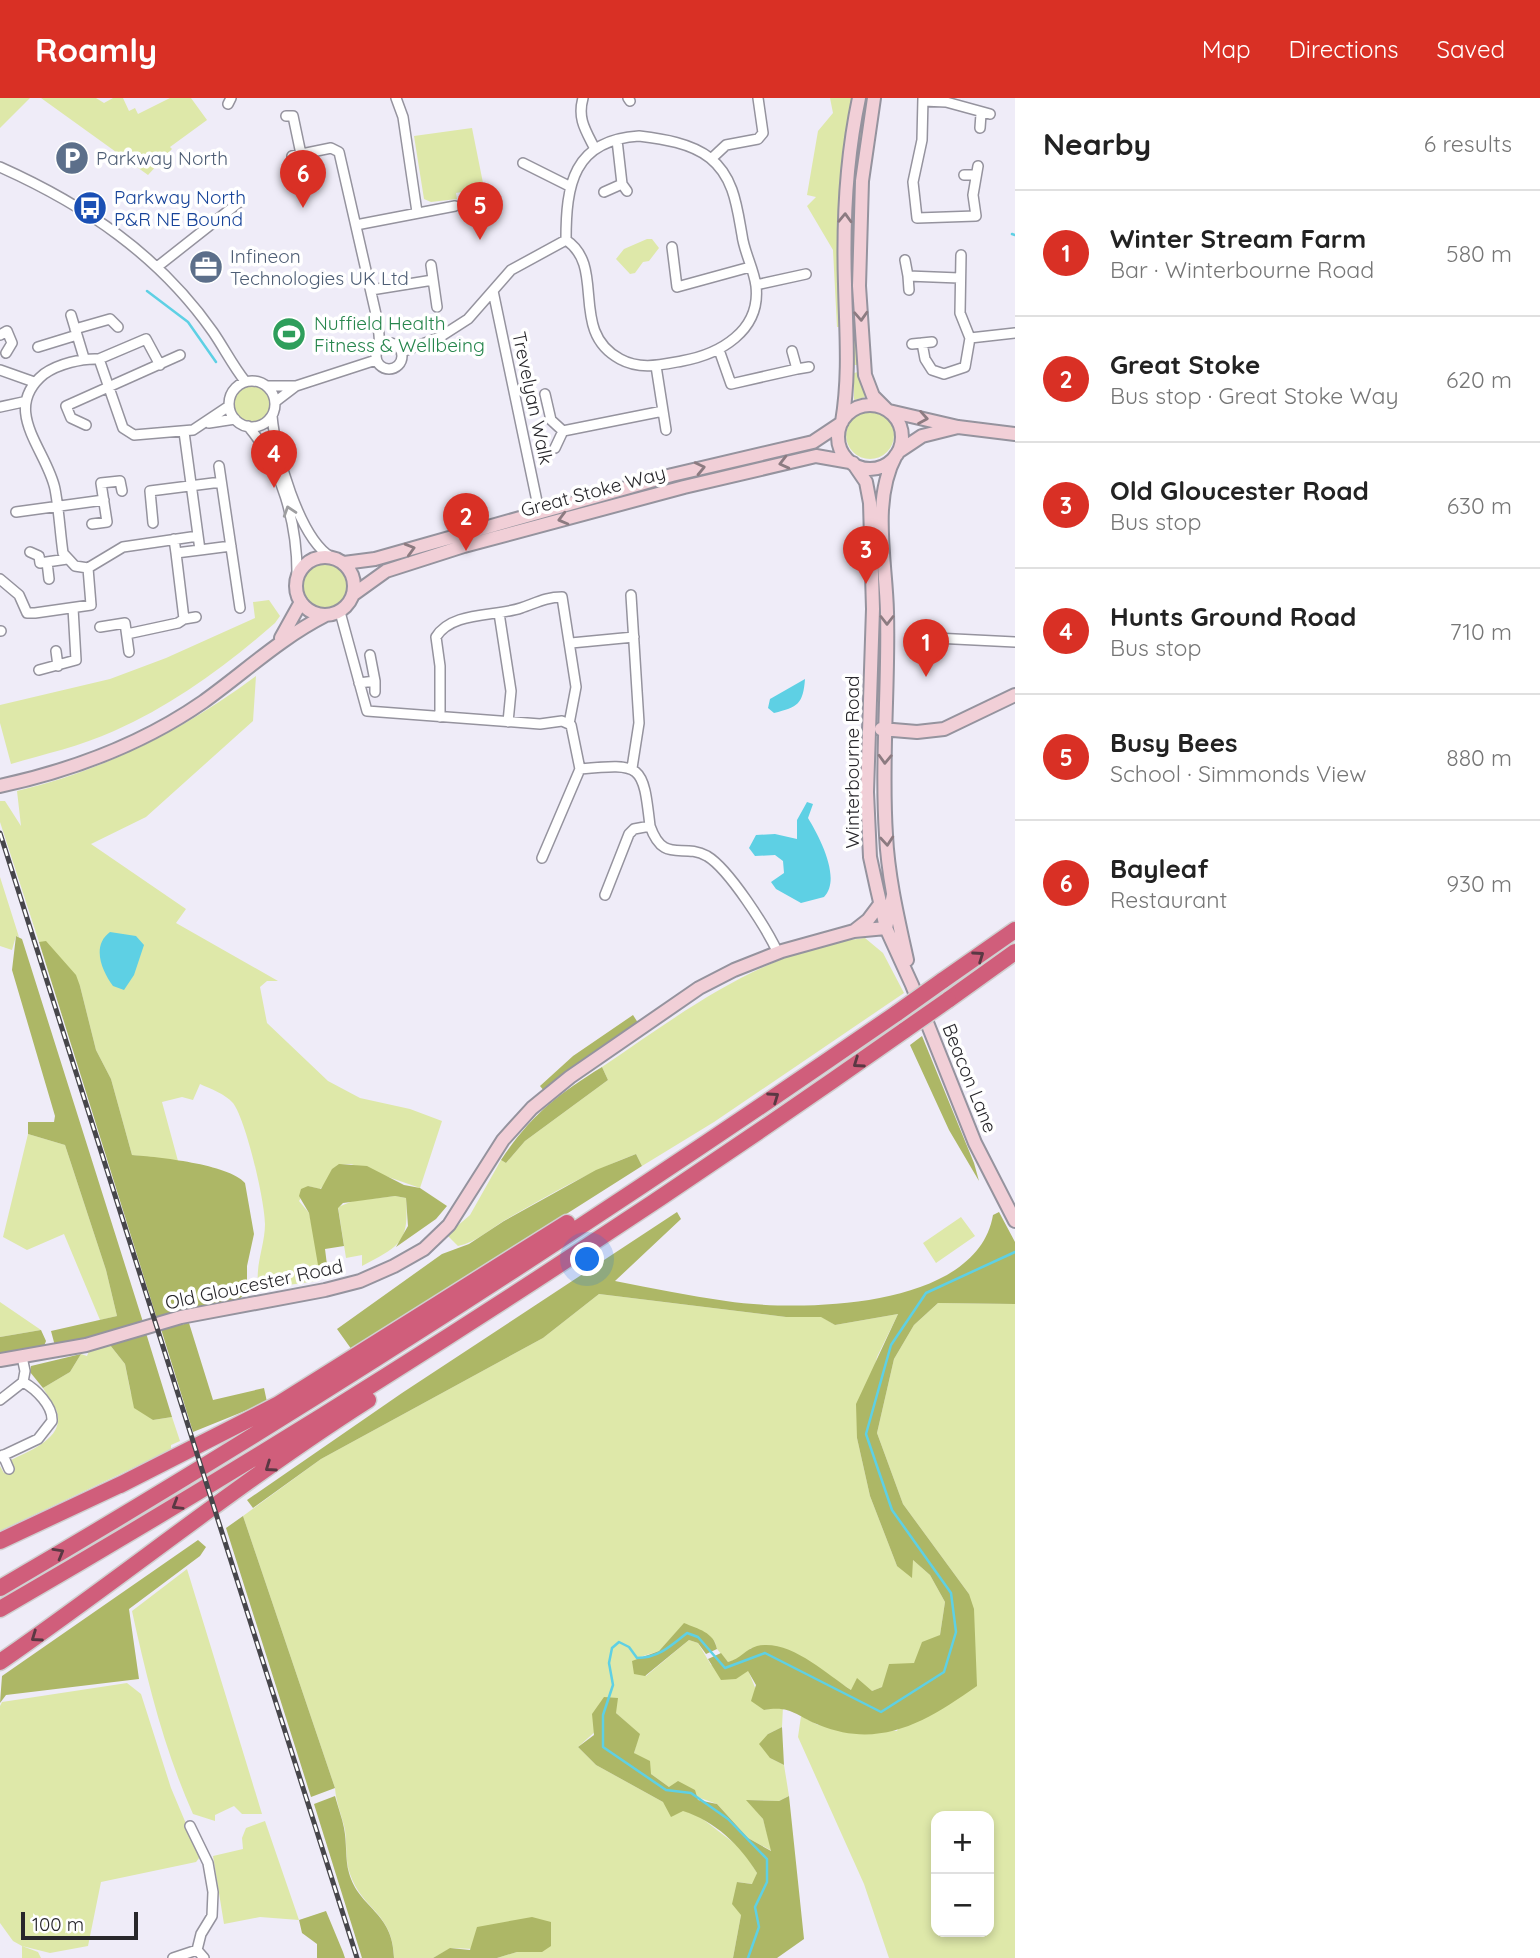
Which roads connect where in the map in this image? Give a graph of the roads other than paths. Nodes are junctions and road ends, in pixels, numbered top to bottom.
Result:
1 (396, 98) edge
2 (583, 98) edge
3 (758, 98) edge
4 (859, 98) edge
5 (874, 98) edge
6 (923, 99) edge
7 (286, 116) dead end
8 (980, 128) dead end
9 (617, 140) junction
10 (595, 149) junction
11 (711, 159) junction
12 (523, 163) dead end
13 (0, 167) edge
14 (964, 175) dead end
15 (569, 186) junction
16 (604, 192) dead end
17 (242, 201) dead end
18 (455, 206) dead end
19 (417, 212) junction
20 (356, 225) junction
21 (566, 240) junction
22 (672, 247) dead end
23 (961, 255) dead end
24 (905, 260) dead end
25 (431, 265) dead end
26 (157, 267) junction
27 (750, 267) junction
28 (806, 274) dead end
29 (908, 275) junction
30 (959, 278) junction
31 (433, 280) junction
32 (756, 285) junction
33 (371, 290) junction
34 (909, 290) dead end
35 (493, 291) junction
36 (437, 307) dead end
37 (71, 315) dead end
38 (378, 323) junction
39 (118, 327) dead end
40 (76, 332) junction
41 (1015, 333) edge
42 (0, 335) edge
43 (970, 338) junction
44 (391, 343) junction
45 (922, 343) dead end
46 (38, 347) dead end
47 (380, 347) junction
48 (719, 350) junction
49 (792, 351) dead end
50 (402, 352) junction
51 (6, 353) dead end
52 (180, 355) dead end
53 (84, 358) junction
54 (99, 359) junction
55 (376, 360) junction
56 (230, 361) junction
57 (160, 365) junction
58 (656, 366) junction
59 (808, 367) dead end
60 (797, 369) junction
61 (0, 370) edge
62 (34, 382) junction
63 (245, 382) junction
64 (267, 386) junction
65 (110, 387) junction
66 (296, 387) junction
67 (234, 389) junction
68 (545, 394) dead end
69 (23, 402) junction
70 (275, 402) junction
71 (229, 406) junction
72 (0, 408) edge
73 (887, 410) junction
74 (663, 411) junction
75 (272, 416) junction
76 (235, 419) junction
77 (207, 423) junction
78 (841, 423) junction
79 (86, 425) dead end
80 (248, 426) junction
81 (958, 427) junction
82 (666, 430) dead end
83 (563, 431) junction
84 (184, 432) junction
85 (1015, 434) edge
86 (555, 448) dead end
87 (896, 454) junction
88 (851, 463) junction
89 (219, 466) dead end
90 (221, 482) junction
91 (191, 486) junction
92 (122, 491) dead end
93 (104, 500) junction
94 (56, 507) junction
95 (540, 511) junction
96 (16, 512) dead end
97 (153, 523) dead end
98 (92, 524) dead end
99 (198, 536) junction
100 (174, 539) junction
101 (231, 546) junction
102 (200, 550) junction
103 (30, 552) dead end
104 (176, 553) junction
105 (331, 557) junction
106 (67, 559) junction
107 (47, 562) junction
108 (344, 563) junction
109 (88, 568) junction
110 (297, 578) junction
111 (0, 579) edge
112 (49, 579) dead end
113 (354, 594) junction
114 (631, 595) dead end
115 (300, 602) junction
116 (74, 608) junction
117 (240, 608) dead end
118 (340, 611) junction
119 (499, 613) junction
120 (184, 615) junction
121 (326, 615) junction
122 (196, 617) dead end
123 (100, 627) dead end
124 (127, 634) junction
125 (634, 637) junction
126 (915, 637) dead end
127 (278, 642) junction
128 (1015, 642) edge
129 (571, 643) junction
130 (56, 652) dead end
131 (129, 652) dead end
132 (370, 655) dead end
133 (58, 666) junction
134 (39, 670) dead end
135 (375, 681) junction
136 (359, 683) junction
137 (374, 692) dead end
138 (1015, 695) edge
139 (440, 717) junction
140 (508, 722) junction
141 (569, 724) junction
142 (870, 729) junction
143 (886, 729) junction
144 (632, 768) junction
145 (580, 769) junction
146 (0, 786) edge
147 (650, 826) junction
148 (542, 858) dead end
149 (605, 895) dead end
150 (892, 895) junction
151 (880, 904) junction
152 (886, 928) junction
153 (1015, 930) edge
154 (854, 931) junction
155 (1015, 952) edge
156 (778, 953) junction
157 (912, 985) junction
158 (811, 1096) junction
159 (739, 1122) junction
160 (1015, 1221) edge
161 (390, 1351) junction
162 (22, 1357) junction
163 (0, 1360) edge
164 (23, 1382) junction
165 (0, 1400) edge
166 (2, 1456) edge
167 (9, 1469) dead end
168 (120, 1485) junction
169 (0, 1541) edge
170 (0, 1588) edge
171 (0, 1609) edge
172 (0, 1662) edge
173 (190, 1826) dead end
174 (197, 1950) junction
175 (173, 1958) edge
176 (204, 1958) edge

1 - 19 street
2 - 10 street
3 - 11 street
78 -> 4 main road
5 -> 73 main road
6 - 8 street
6 - 14 street
7 - 20 street
9 - 10 street
9 - 11 street
9 - 16 street
10 - 15 street
11 - 27 street
12 - 15 street
13 - 26 street
15 - 21 street
17 - 26 street
18 - 19 street
19 - 20 street
20 - 33 street
21 - 35 street
21 - 58 street
22 - 27 street
23 - 30 street
24 - 29 street
25 - 31 street
26 - 56 street
27 - 32 street
28 - 32 street
29 - 30 street
29 - 34 street
30 - 43 street
31 - 33 street
31 - 36 street
32 - 48 street
33 - 38 street
35 - 50 street
35 - 95 street, Trevelyan Walk
37 - 40 street
38 - 44 street
38 - 47 street
39 - 40 street
40 - 46 street
40 - 53 street
41 - 43 street
42 - 51 street
43 - 45 street
44 - 47 street
44 - 50 street
47 - 55 street
48 - 58 street
48 - 60 street
49 - 60 street
50 - 55 street
52 - 57 street
53 - 54 street
53 - 62 street
54 - 57 street
54 - 65 street
55 - 66 street
56 - 63 street
56 - 67 street
57 - 65 street
58 - 74 street
59 - 60 street
61 - 62 street
62 - 69 street
63 - 64 street
63 - 67 street
64 - 66 street
64 - 70 street
65 - 79 street
65 - 84 street
66 - 70 street
67 - 71 street
68 - 83 street
69 - 72 street
69 - 94 street
70 - 75 street
71 - 76 street
71 - 77 street
73 - 78 main road
73 -> 81 main road
73 - 87 main road
74 - 82 street
74 - 83 street
75 - 80 street
75 - 105 street
76 - 77 street
76 - 80 street
77 - 84 street
78 - 88 main road
95 -> 78 main road, Great Stoke Way
110 -> 80 street
81 - 85 main road
81 - 87 main road
83 - 86 street
84 - 91 street
87 - 88 main road
87 -> 143 main road, Winterbourne Road
88 -> 113 main road, Great Stoke Way
88 - 142 main road, Winterbourne Road
89 - 90 street
90 - 91 street
90 - 101 street
91 - 97 street
91 - 99 street
92 - 93 street
93 - 94 street
93 - 98 street
94 - 96 street
94 - 106 street
108 -> 95 main road, Great Stoke Way
99 - 100 street
99 - 102 street
100 - 104 street
100 - 109 street
101 - 102 street
101 - 117 street
102 - 104 street
103 - 107 street
104 - 120 street
105 - 108 main road
105 - 110 main road
106 - 107 street
106 - 109 street
107 - 112 street
108 - 113 main road
109 - 116 street
110 - 115 main road
111 - 116 street
113 - 118 main road
114 - 125 street
115 - 121 main road
115 - 127 main road
116 - 133 street
118 - 121 main road
118 - 136 street
119 - 129 street
119 - 139 street
119 - 140 street
120 - 122 street
120 - 124 street
121 - 127 main road
123 - 124 street
124 - 131 street
125 - 129 street
125 - 144 street
126 - 128 street
127 - 146 main road
129 - 141 street
130 - 133 street
132 - 135 street
133 - 134 street
135 - 136 street
135 - 137 street
136 - 139 street
138 - 143 main road
139 - 140 street
140 - 141 street
141 - 145 street
142 - 143 main road
142 - 151 main road, Winterbourne Road
143 -> 150 main road, Winterbourne Road
144 - 145 street
144 - 147 street
145 - 148 street
147 - 149 street
147 - 156 street
150 - 152 main road
150 - 157 main road, Winterbourne Road
151 - 152 main road, Winterbourne Road
151 - 154 main road, Old Gloucester Road
152 - 154 main road, Old Gloucester Road
152 - 157 main road, Winterbourne Road
159 -> 153 highway, bridge
154 - 156 main road, Old Gloucester Road
155 -> 158 highway, bridge
156 - 162 main road, Old Gloucester Road
157 - 160 main road, Beacon Lane
158 -> 171 highway
158 -> 172 highway
159 - 161 highway
159 - 168 highway
161 - 168 highway
170 -> 161 highway
162 - 163 main road, Old Gloucester Road
162 - 164 street
164 - 165 street
164 - 166 street
166 - 167 street
168 - 169 highway
173 - 174 street
174 - 175 street
174 - 176 street

